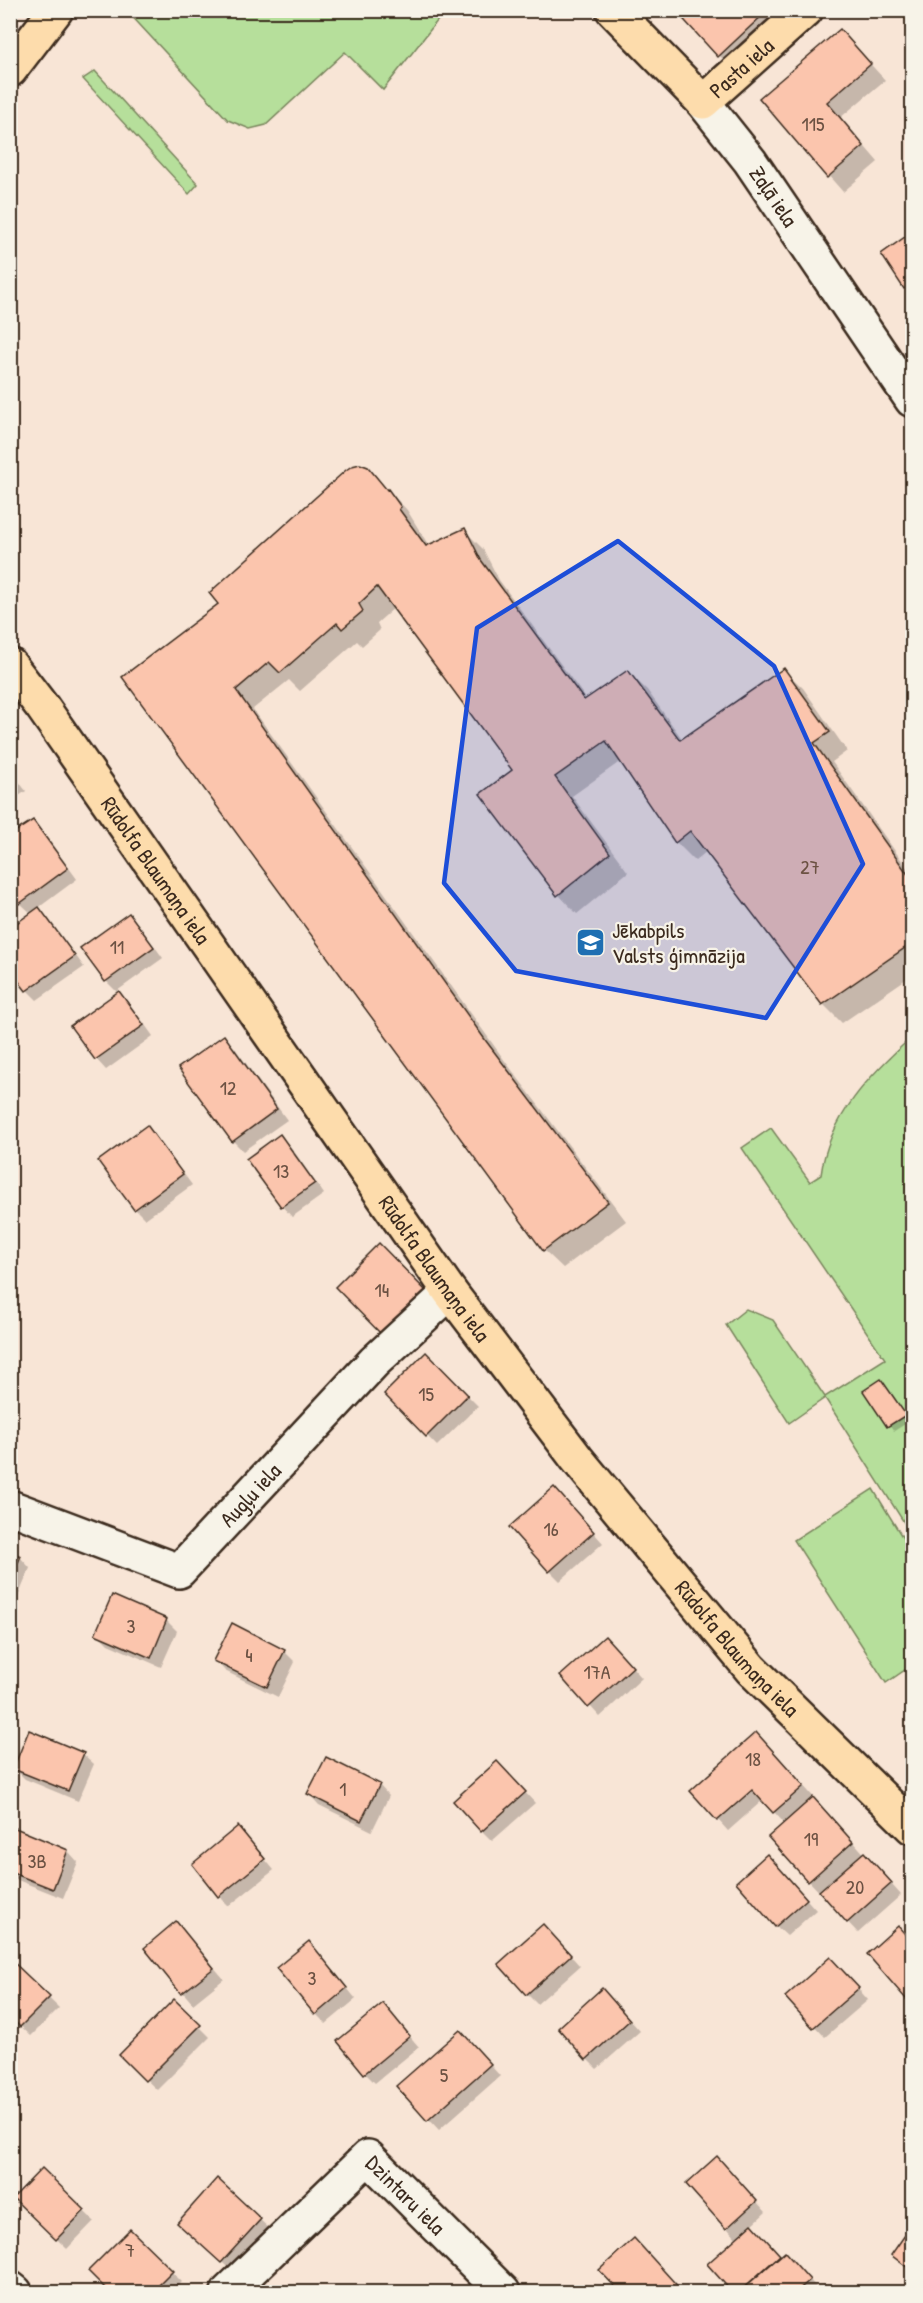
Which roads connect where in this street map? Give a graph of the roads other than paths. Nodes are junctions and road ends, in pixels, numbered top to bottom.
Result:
1 (56, 10) edge
2 (613, 10) edge
3 (806, 10) edge
4 (10, 70) edge
5 (704, 102) junction
6 (912, 400) edge
7 (10, 666) edge
8 (450, 1292) junction
9 (10, 1507) edge
10 (912, 1827) edge
11 (10, 2288) edge
12 (15, 2292) edge
13 (228, 2292) edge
14 (503, 2292) edge

1 - 4 main road
2 - 5 main road, Zaļā iela
3 - 5 main road, Pasta iela
5 - 6 street, Zaļā iela
7 - 8 main road, Rūdolfa Blaumaņa iela
8 - 9 street, Augļu iela
8 - 10 main road, Rūdolfa Blaumaņa iela
11 - 12 street
13 - 14 street, Dzintaru iela

